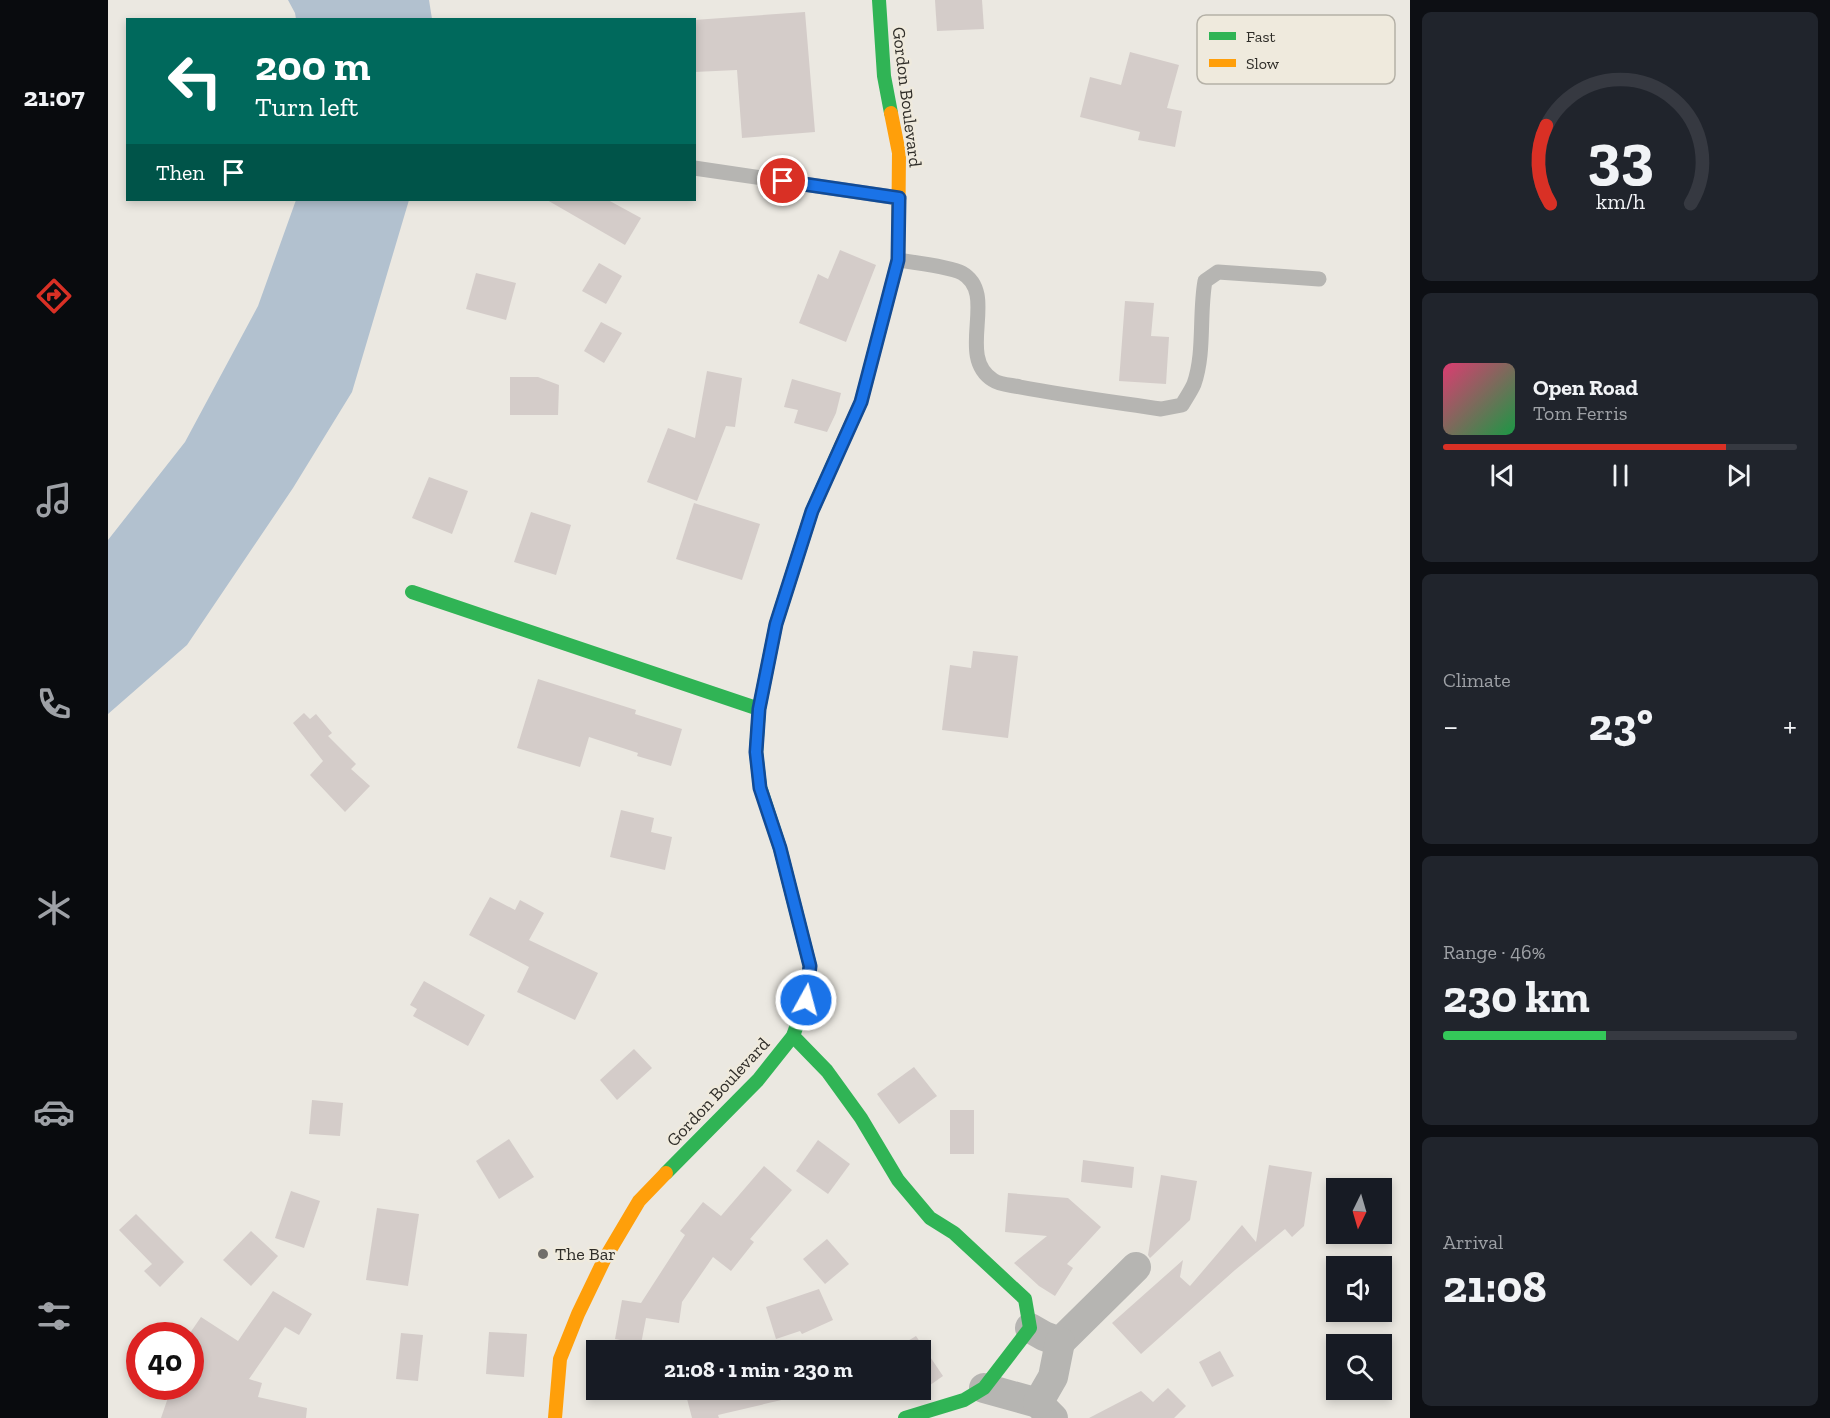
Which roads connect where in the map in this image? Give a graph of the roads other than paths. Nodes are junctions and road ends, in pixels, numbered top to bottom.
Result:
1 (879, 0) edge
2 (696, 168) edge
3 (899, 198) junction
4 (898, 260) junction
5 (1319, 279) dead end
6 (412, 592) dead end
7 (759, 709) junction
8 (794, 1036) junction
9 (1136, 1267) dead end
10 (1030, 1328) junction
11 (1060, 1342) junction
12 (984, 1389) junction
13 (1046, 1410) edge
14 (555, 1418) edge
15 (905, 1418) edge

1 - 3 street, Gordon Boulevard
2 - 3 lane
3 - 4 street, Gordon Boulevard
4 - 5 lane
4 - 7 street, Gordon Boulevard
6 - 7 street
7 - 8 street, Gordon Boulevard
8 - 10 street
8 - 14 street, Gordon Boulevard
9 - 11 street
10 - 11 street
10 - 12 street
11 - 13 street
12 - 13 street
12 - 15 street

